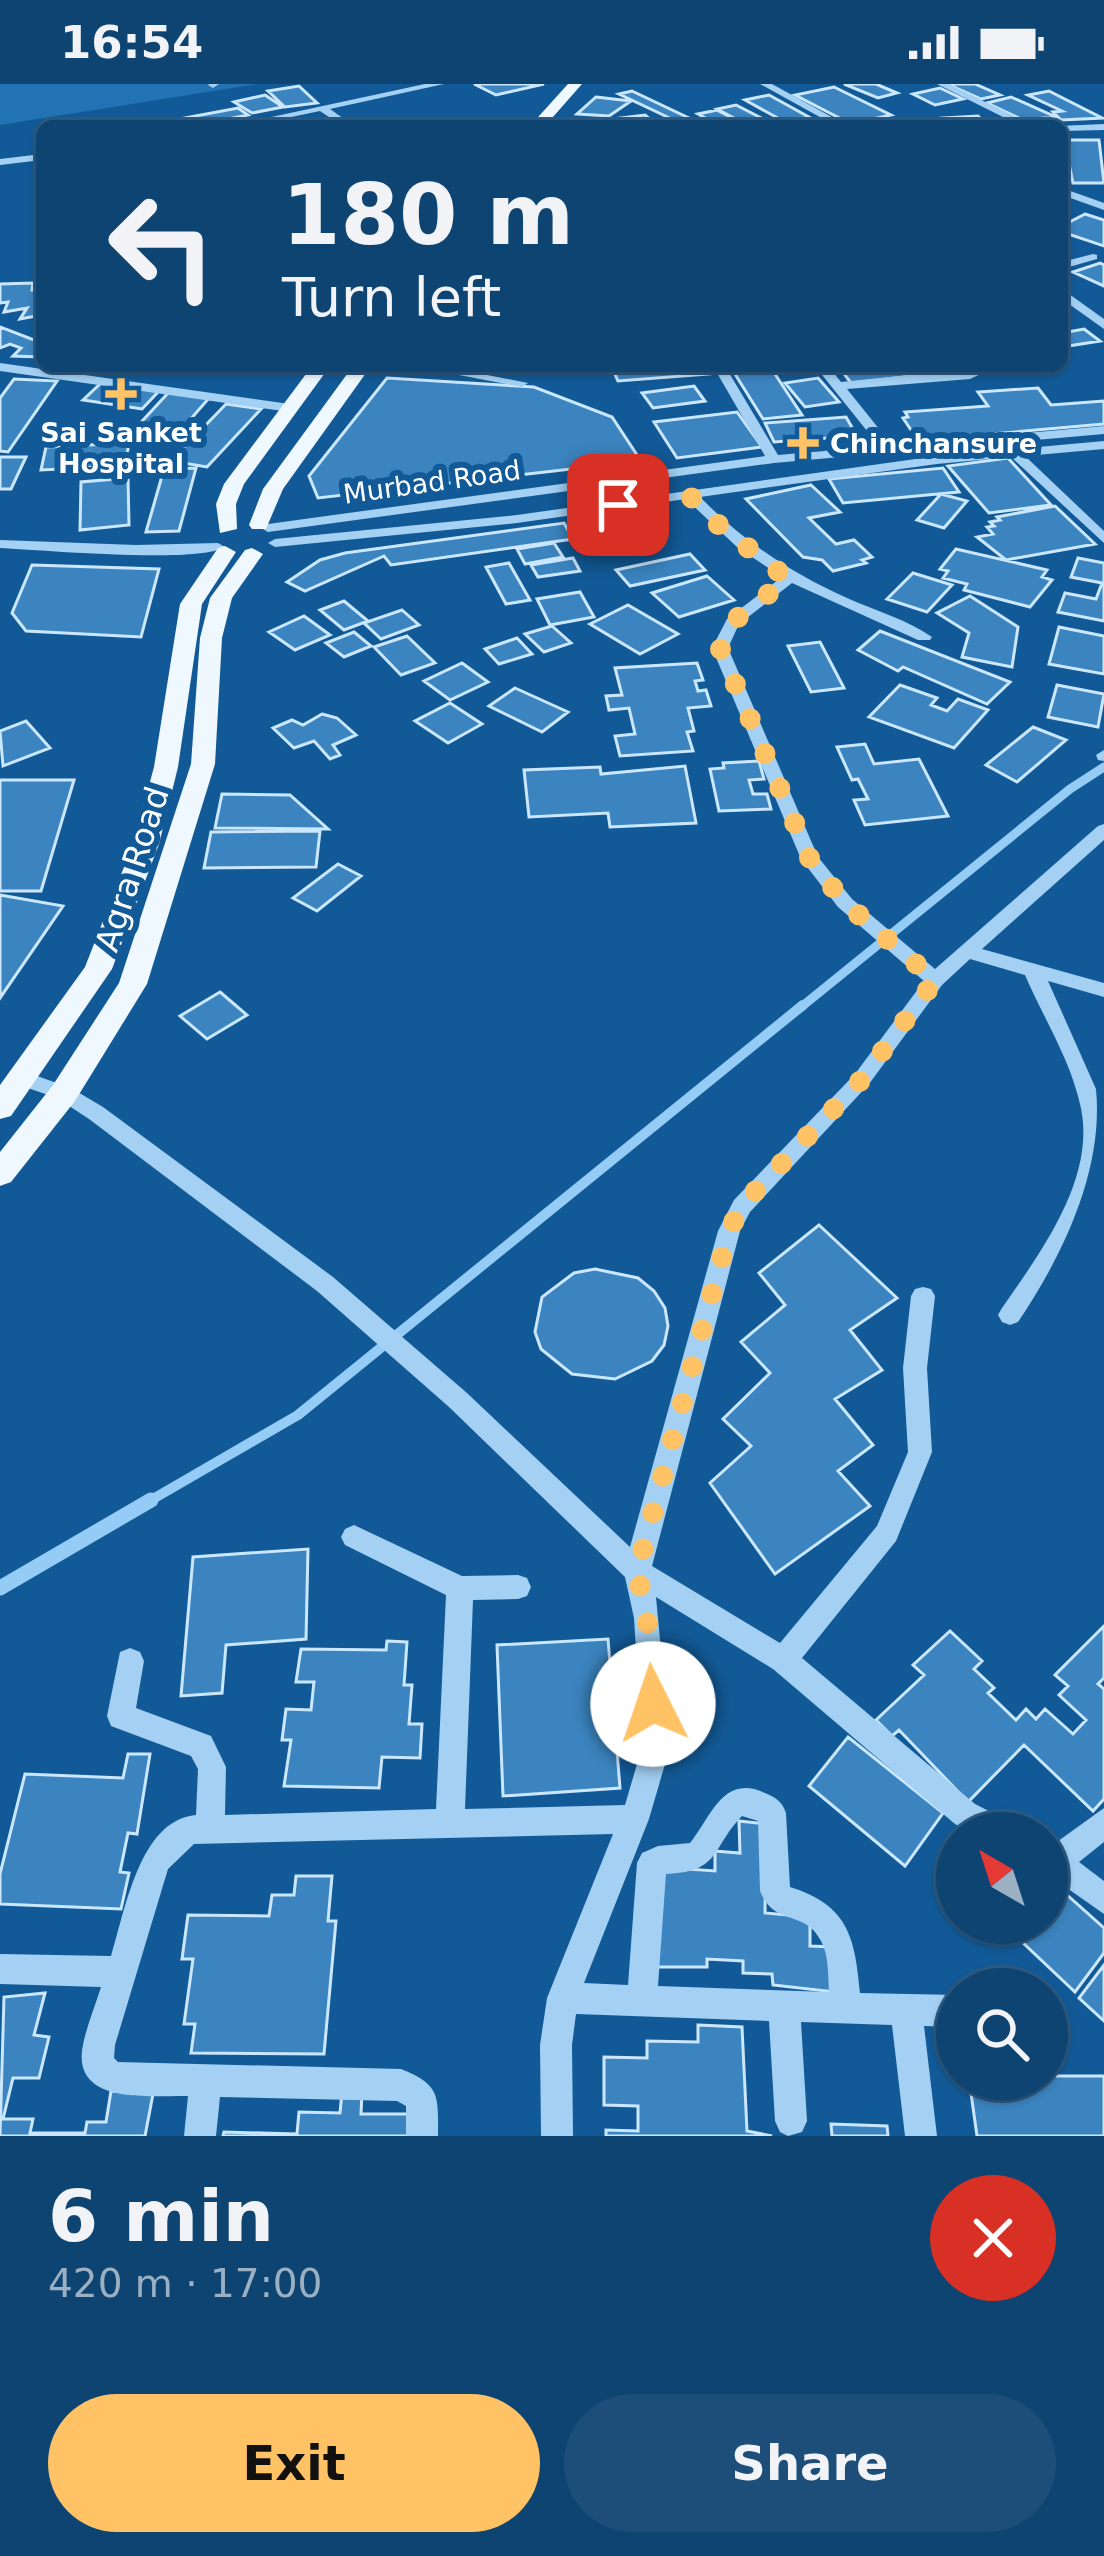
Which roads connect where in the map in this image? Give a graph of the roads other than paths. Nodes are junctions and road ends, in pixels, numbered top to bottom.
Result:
1 (440, 84) edge
2 (575, 84) edge
3 (592, 84) edge
4 (765, 84) edge
5 (942, 84) edge
6 (321, 108) junction
7 (263, 120) edge
8 (340, 120) edge
9 (543, 120) edge
10 (564, 120) edge
11 (832, 120) edge
12 (1017, 120) edge
13 (1104, 127) edge
14 (1068, 128) edge
15 (36, 158) edge
16 (0, 162) edge
17 (1068, 192) edge
18 (1082, 198) junction
19 (1068, 203) edge
20 (1104, 206) edge
21 (1093, 257) dead end
22 (1068, 264) edge
23 (1068, 297) edge
24 (1104, 325) edge
25 (0, 367) edge
26 (317, 372) edge
27 (358, 372) edge
28 (457, 372) edge
29 (723, 372) edge
30 (826, 372) edge
31 (977, 372) edge
32 (522, 382) dead end
33 (838, 386) junction
34 (290, 408) junction
35 (1104, 430) edge
36 (1104, 445) edge
37 (889, 447) junction
38 (1015, 454) junction
39 (774, 459) junction
40 (902, 466) junction
41 (689, 495) junction
42 (243, 539) junction
43 (1104, 539) edge
44 (0, 544) edge
45 (788, 579) junction
46 (924, 637) dead end
47 (1104, 830) edge
48 (968, 952) junction
49 (1033, 970) junction
50 (935, 980) junction
51 (1104, 990) edge
52 (20, 1078) junction
53 (64, 1093) junction
54 (0, 1108) edge
55 (0, 1174) edge
56 (923, 1296) dead end
57 (1010, 1316) dead end
58 (354, 1537) dead end
59 (637, 1571) junction
60 (518, 1587) dead end
61 (460, 1588) junction
62 (783, 1660) junction
63 (130, 1661) dead end
64 (963, 1812) edge
65 (634, 1819) junction
66 (450, 1823) junction
67 (1104, 1823) edge
68 (210, 1829) junction
69 (1068, 1847) edge
70 (1068, 1871) edge
71 (1104, 1899) edge
72 (0, 1969) edge
73 (121, 1972) junction
74 (563, 1998) junction
75 (642, 2000) junction
76 (784, 2006) junction
77 (847, 2008) junction
78 (906, 2010) junction
79 (936, 2011) edge
80 (206, 2080) junction
81 (791, 2121) dead end
82 (200, 2136) edge
83 (422, 2136) edge
84 (557, 2136) edge
85 (921, 2136) edge

1 - 6 street
2 - 9 main road
3 - 10 main road
4 - 11 street
5 - 12 street
6 - 7 street
6 - 8 street
13 - 14 street
15 - 16 street
17 - 18 street
18 - 19 street
18 - 20 street
21 - 22 street
23 - 24 street
25 - 34 street
26 - 34 main road, Agra Road
27 - 42 main road, Agra Road
28 - 32 street
29 - 39 street
30 - 33 street
31 - 33 street
33 - 37 street
34 - 42 main road, Agra Road
35 - 37 street, Murbad Road
36 - 38 street, Murbad Road
37 - 39 street, Murbad Road
37 - 40 street
38 - 40 street, Murbad Road
38 - 43 street
39 - 42 street, Murbad Road
40 - 41 street, Murbad Road
41 - 42 street, Murbad Road
41 - 45 street
42 - 44 street
42 - 52 main road, Agra Road
42 - 53 main road, Agra Road
45 - 46 street
45 - 50 street
47 - 48 street
48 - 49 street
48 - 50 street
49 - 51 street
49 - 57 street
50 - 59 street
52 - 53 street
52 - 54 main road, Agra Road
53 - 55 main road, Agra Road
53 - 59 street
56 - 62 street
58 - 61 street
59 - 62 street
59 - 65 street
60 - 61 street
61 - 66 street
62 - 64 street
63 - 68 street
65 - 66 street
65 - 74 street
66 - 68 street
67 - 69 street
68 - 73 street
70 - 71 street
72 - 73 street
73 - 80 street
74 - 75 street
74 - 84 street
75 - 76 street
75 - 77 street
76 - 77 street
76 - 81 street
77 - 78 street
78 - 79 street
78 - 85 street
80 - 82 street
80 - 83 street

